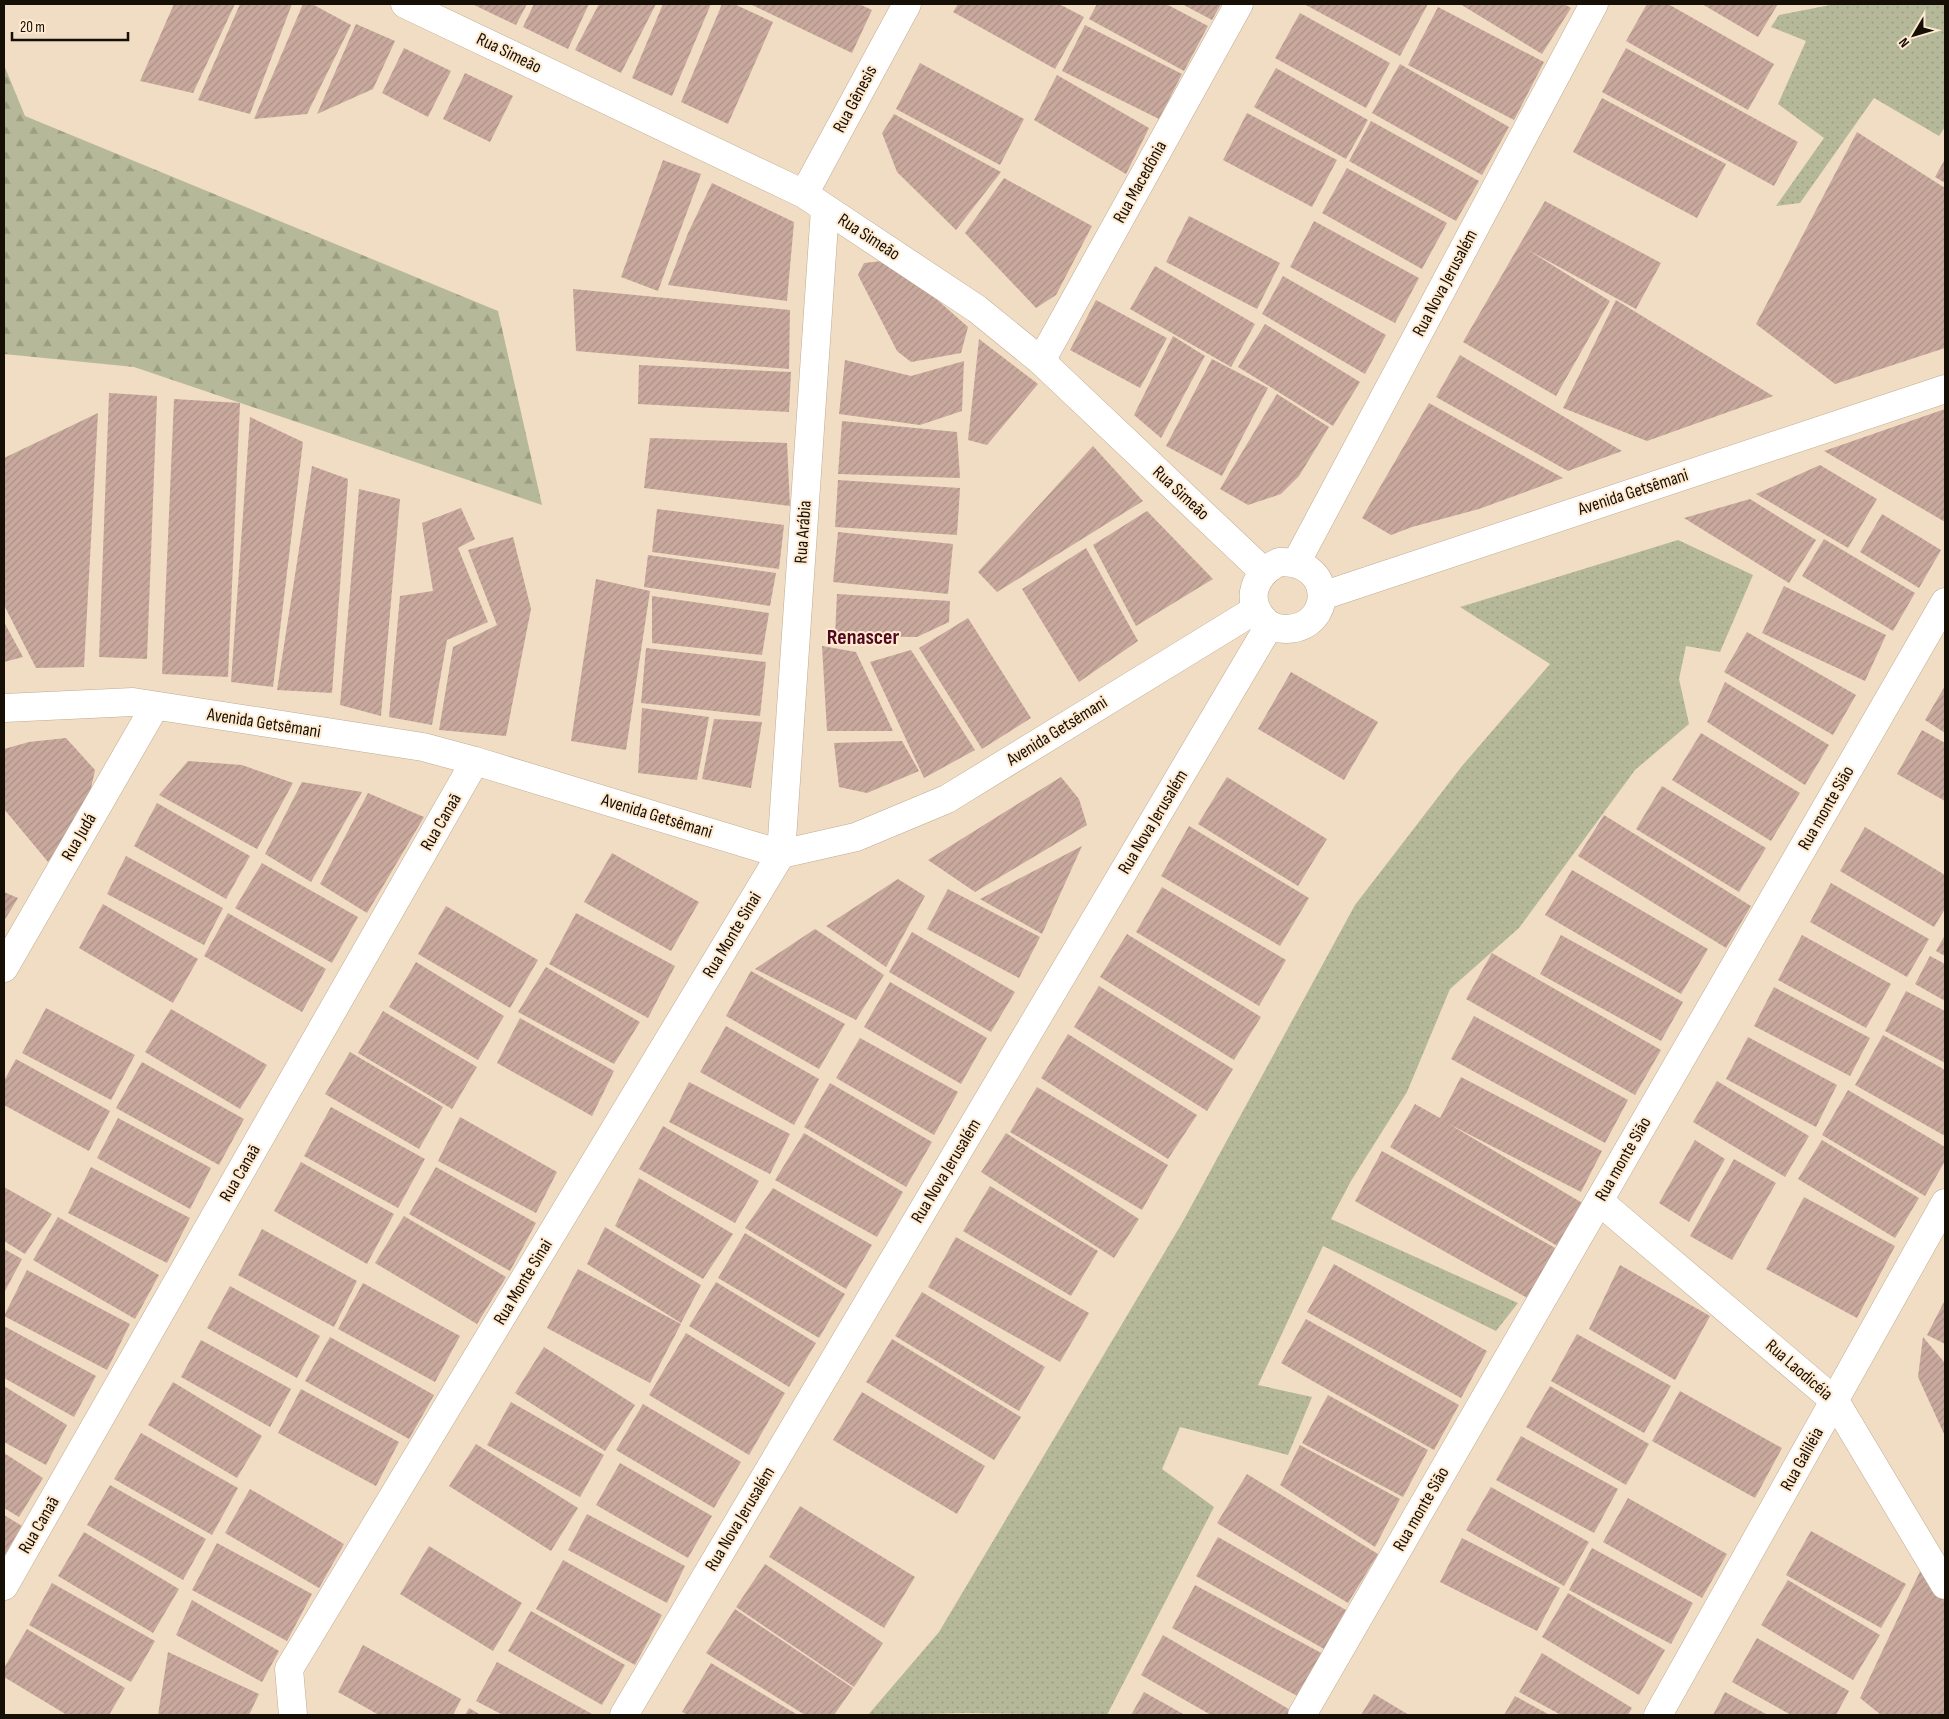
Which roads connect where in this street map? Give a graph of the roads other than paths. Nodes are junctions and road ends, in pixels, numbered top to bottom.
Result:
1 (405, 4) edge
2 (907, 4) edge
3 (1239, 4) edge
4 (1594, 4) edge
5 (815, 202) junction
6 (1041, 361) junction
7 (1945, 389) edge
8 (1296, 563) junction
9 (1264, 572) junction
10 (1322, 596) junction
11 (1945, 602) edge
12 (1262, 618) junction
13 (155, 706) junction
14 (4, 708) edge
15 (476, 761) junction
16 (781, 854) junction
17 (4, 968) edge
18 (1599, 1201) junction
19 (1945, 1203) edge
20 (1836, 1401) junction
21 (1945, 1585) edge
22 (4, 1586) edge
23 (293, 1715) edge
24 (624, 1715) edge
25 (1302, 1715) edge
26 (1658, 1715) edge

1 - 5 street, Rua Simeão
2 - 5 street, Rua Gênesis
3 - 6 street, Rua Macedônia
4 - 8 street, Rua Nova Jerusalém
5 - 6 street, Rua Simeão
5 - 16 street, Rua Arábia
6 - 9 street, Rua Simeão
7 - 10 street, Avenida Getsêmani
8 - 9 street
8 - 10 street
9 - 12 street
10 - 12 street
11 - 18 street, Rua monte Sião
12 - 16 street, Avenida Getsêmani
12 - 24 street, Rua Nova Jerusalém
13 - 14 street, Avenida Getsêmani
13 - 15 street, Avenida Getsêmani
13 - 17 street, Rua Judá
15 - 16 street, Avenida Getsêmani
15 - 22 street, Rua Canaã
16 - 23 street, Rua Monte Sinai
18 - 20 street, Rua Laodicéia
18 - 25 street, Rua monte Sião
19 - 20 street, Rua Galiléia
20 - 21 street, Rua Laodicéia
20 - 26 street, Rua Galiléia

